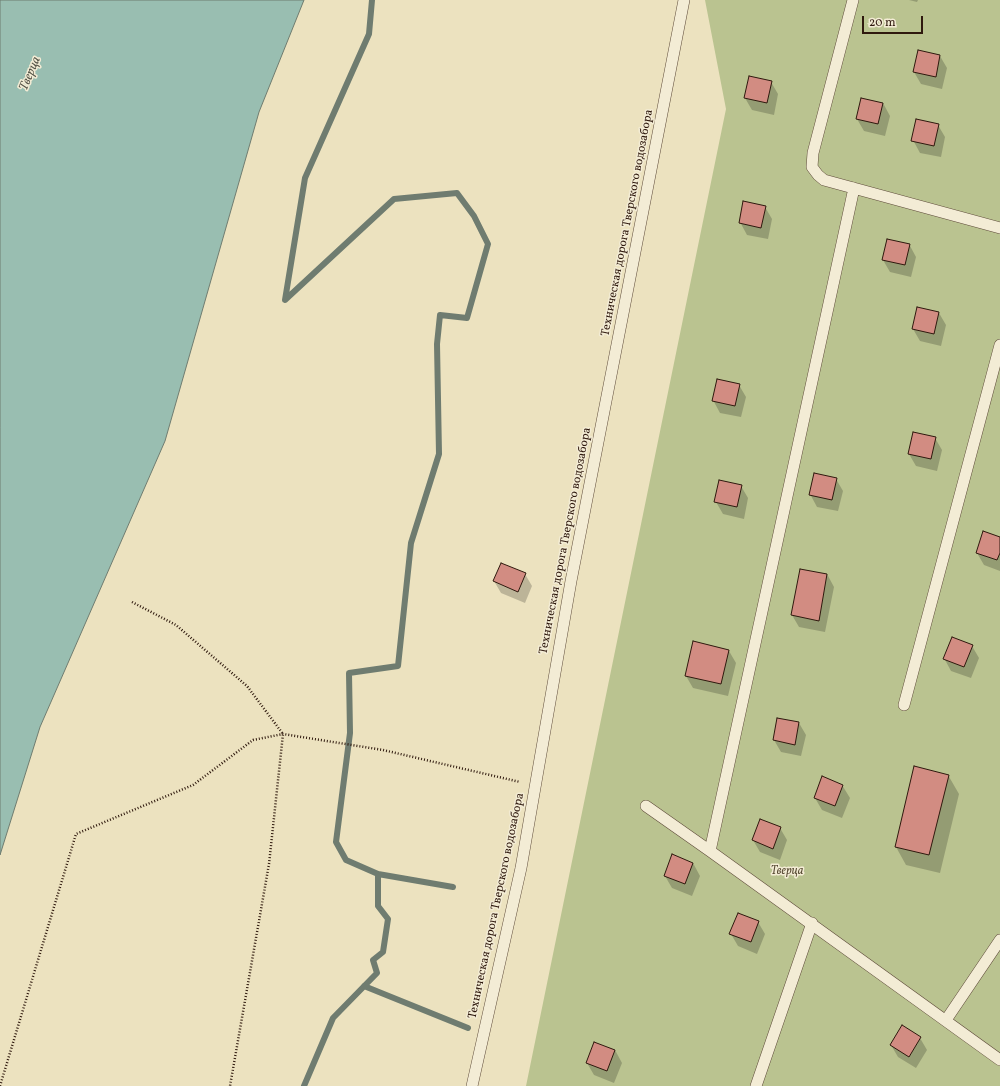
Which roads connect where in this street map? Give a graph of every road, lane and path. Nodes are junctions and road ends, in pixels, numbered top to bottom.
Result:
1 (684, 0) edge
2 (853, 0) edge
3 (854, 188) junction
4 (1000, 228) edge
5 (1000, 345) edge
6 (132, 602) dead end
7 (904, 705) dead end
8 (283, 734) junction
9 (535, 786) junction
10 (646, 806) dead end
11 (710, 851) junction
12 (812, 923) junction
13 (1000, 940) edge
14 (946, 1020) junction
15 (1000, 1060) edge
16 (0, 1086) edge
17 (230, 1086) edge
18 (472, 1086) edge
19 (756, 1086) edge

1 - 9 lane, Техническая дорога Тверского водозабора
2 - 3 lane
3 - 4 lane
3 - 11 lane
5 - 7 lane
6 - 8 path
8 - 9 path
8 - 16 path
8 - 17 path
9 - 18 lane, Техническая дорога Тверского водозабора
10 - 11 lane
11 - 12 lane
12 - 14 lane
12 - 19 lane
13 - 14 lane
14 - 15 lane

